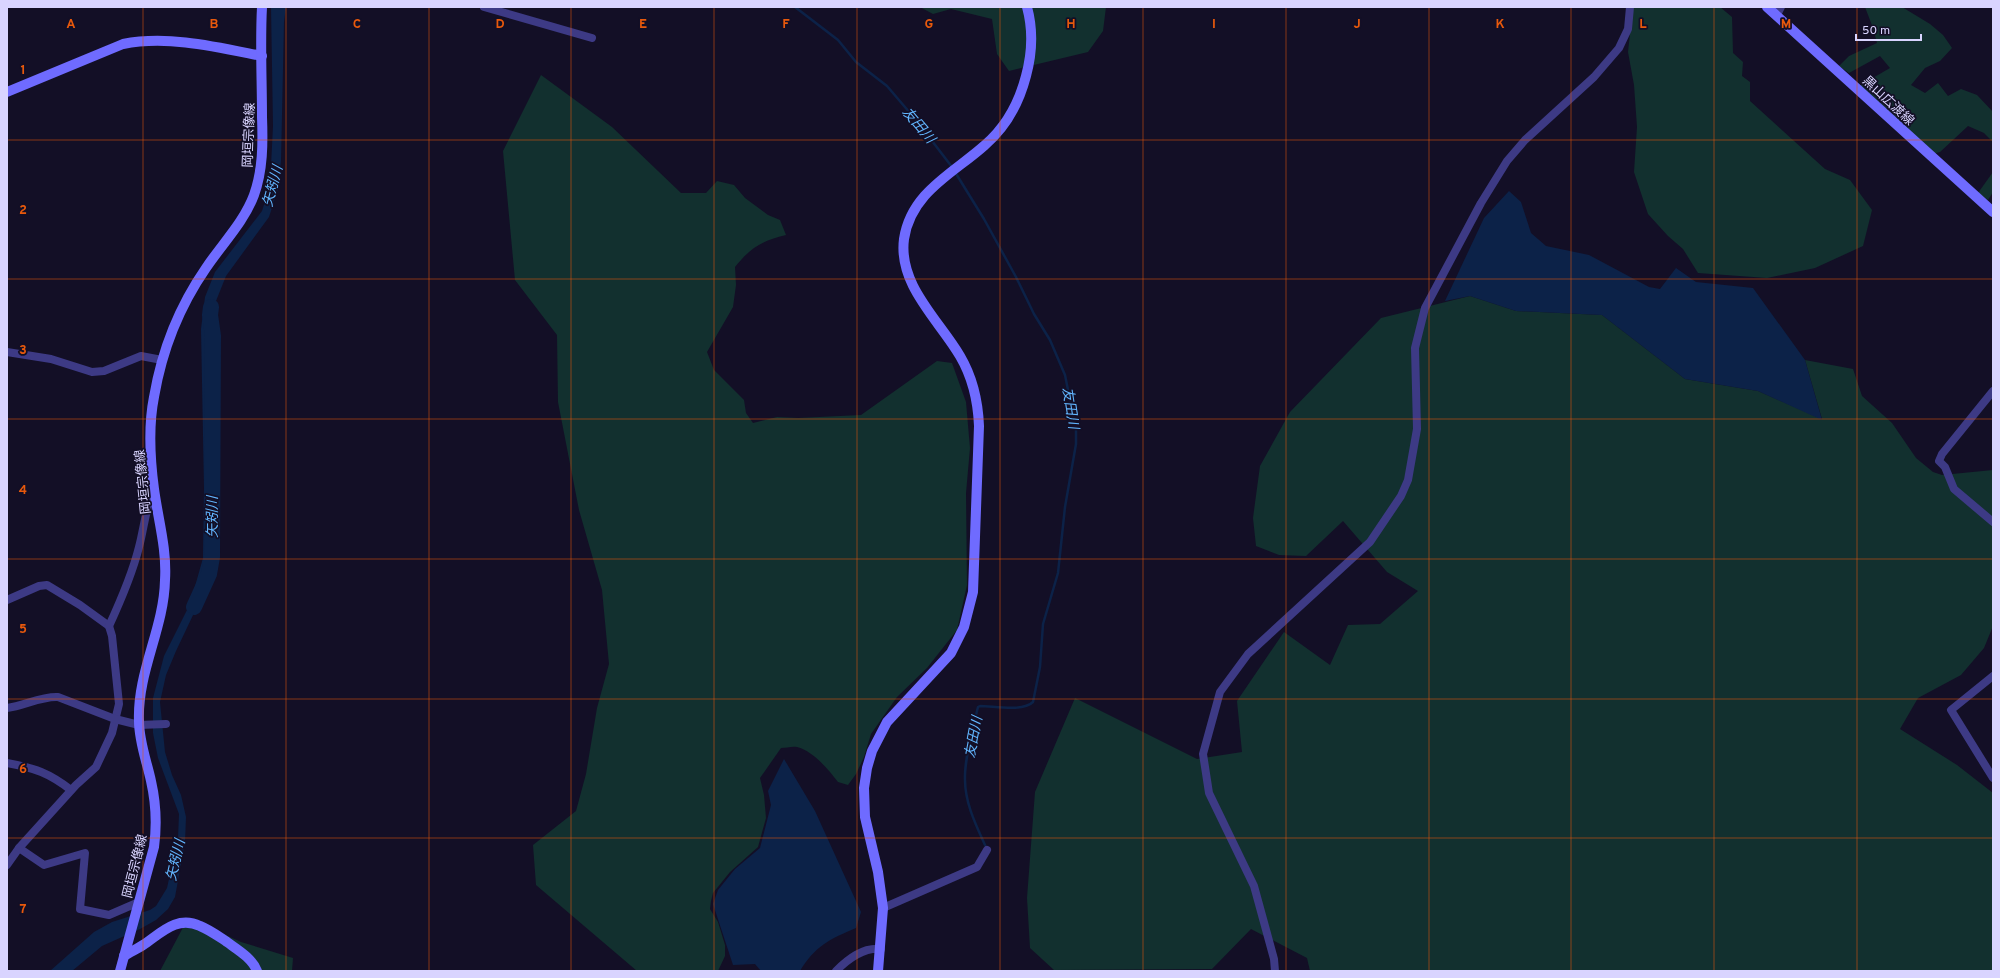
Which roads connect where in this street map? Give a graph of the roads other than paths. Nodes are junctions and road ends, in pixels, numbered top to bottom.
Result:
1 (262, 7) edge
2 (484, 7) edge
3 (1027, 7) edge
4 (1630, 7) edge
5 (1767, 7) edge
6 (1779, 11) edge
7 (592, 38) dead end
8 (262, 56) junction
9 (7, 92) edge
10 (1993, 212) edge
11 (7, 352) edge
12 (162, 360) junction
13 (1993, 391) edge
14 (154, 488) junction
15 (1993, 522) edge
16 (7, 600) edge
17 (109, 626) junction
18 (1993, 676) edge
19 (7, 708) edge
20 (115, 720) junction
21 (166, 724) dead end
22 (139, 725) junction
23 (7, 763) edge
24 (1993, 778) edge
25 (71, 790) junction
26 (19, 848) junction
27 (987, 850) dead end
28 (7, 865) edge
29 (138, 905) junction
30 (883, 908) junction
31 (881, 949) junction
32 (124, 956) junction
33 (120, 971) edge
34 (257, 971) edge
35 (836, 971) edge
36 (878, 971) edge
37 (1275, 971) edge

1 - 8 street, 岡垣宗像線
2 - 7 street
3 - 30 street
4 - 37 street
5 - 6 street, 黒山広渡線
6 - 10 street, 黒山広渡線
8 - 9 street
8 - 12 street, 岡垣宗像線
11 - 12 street
12 - 14 street, 岡垣宗像線
13 - 15 street
14 - 17 street
14 - 22 street, 岡垣宗像線
16 - 17 street
17 - 20 street
18 - 24 street
19 - 20 street
20 - 22 street
20 - 25 street
21 - 22 street
22 - 29 street, 岡垣宗像線
23 - 25 street
25 - 26 street
26 - 28 street
26 - 29 street
27 - 30 street
29 - 32 street, 岡垣宗像線
30 - 31 street
31 - 35 street
31 - 36 street
32 - 33 street, 岡垣宗像線
32 - 34 street

